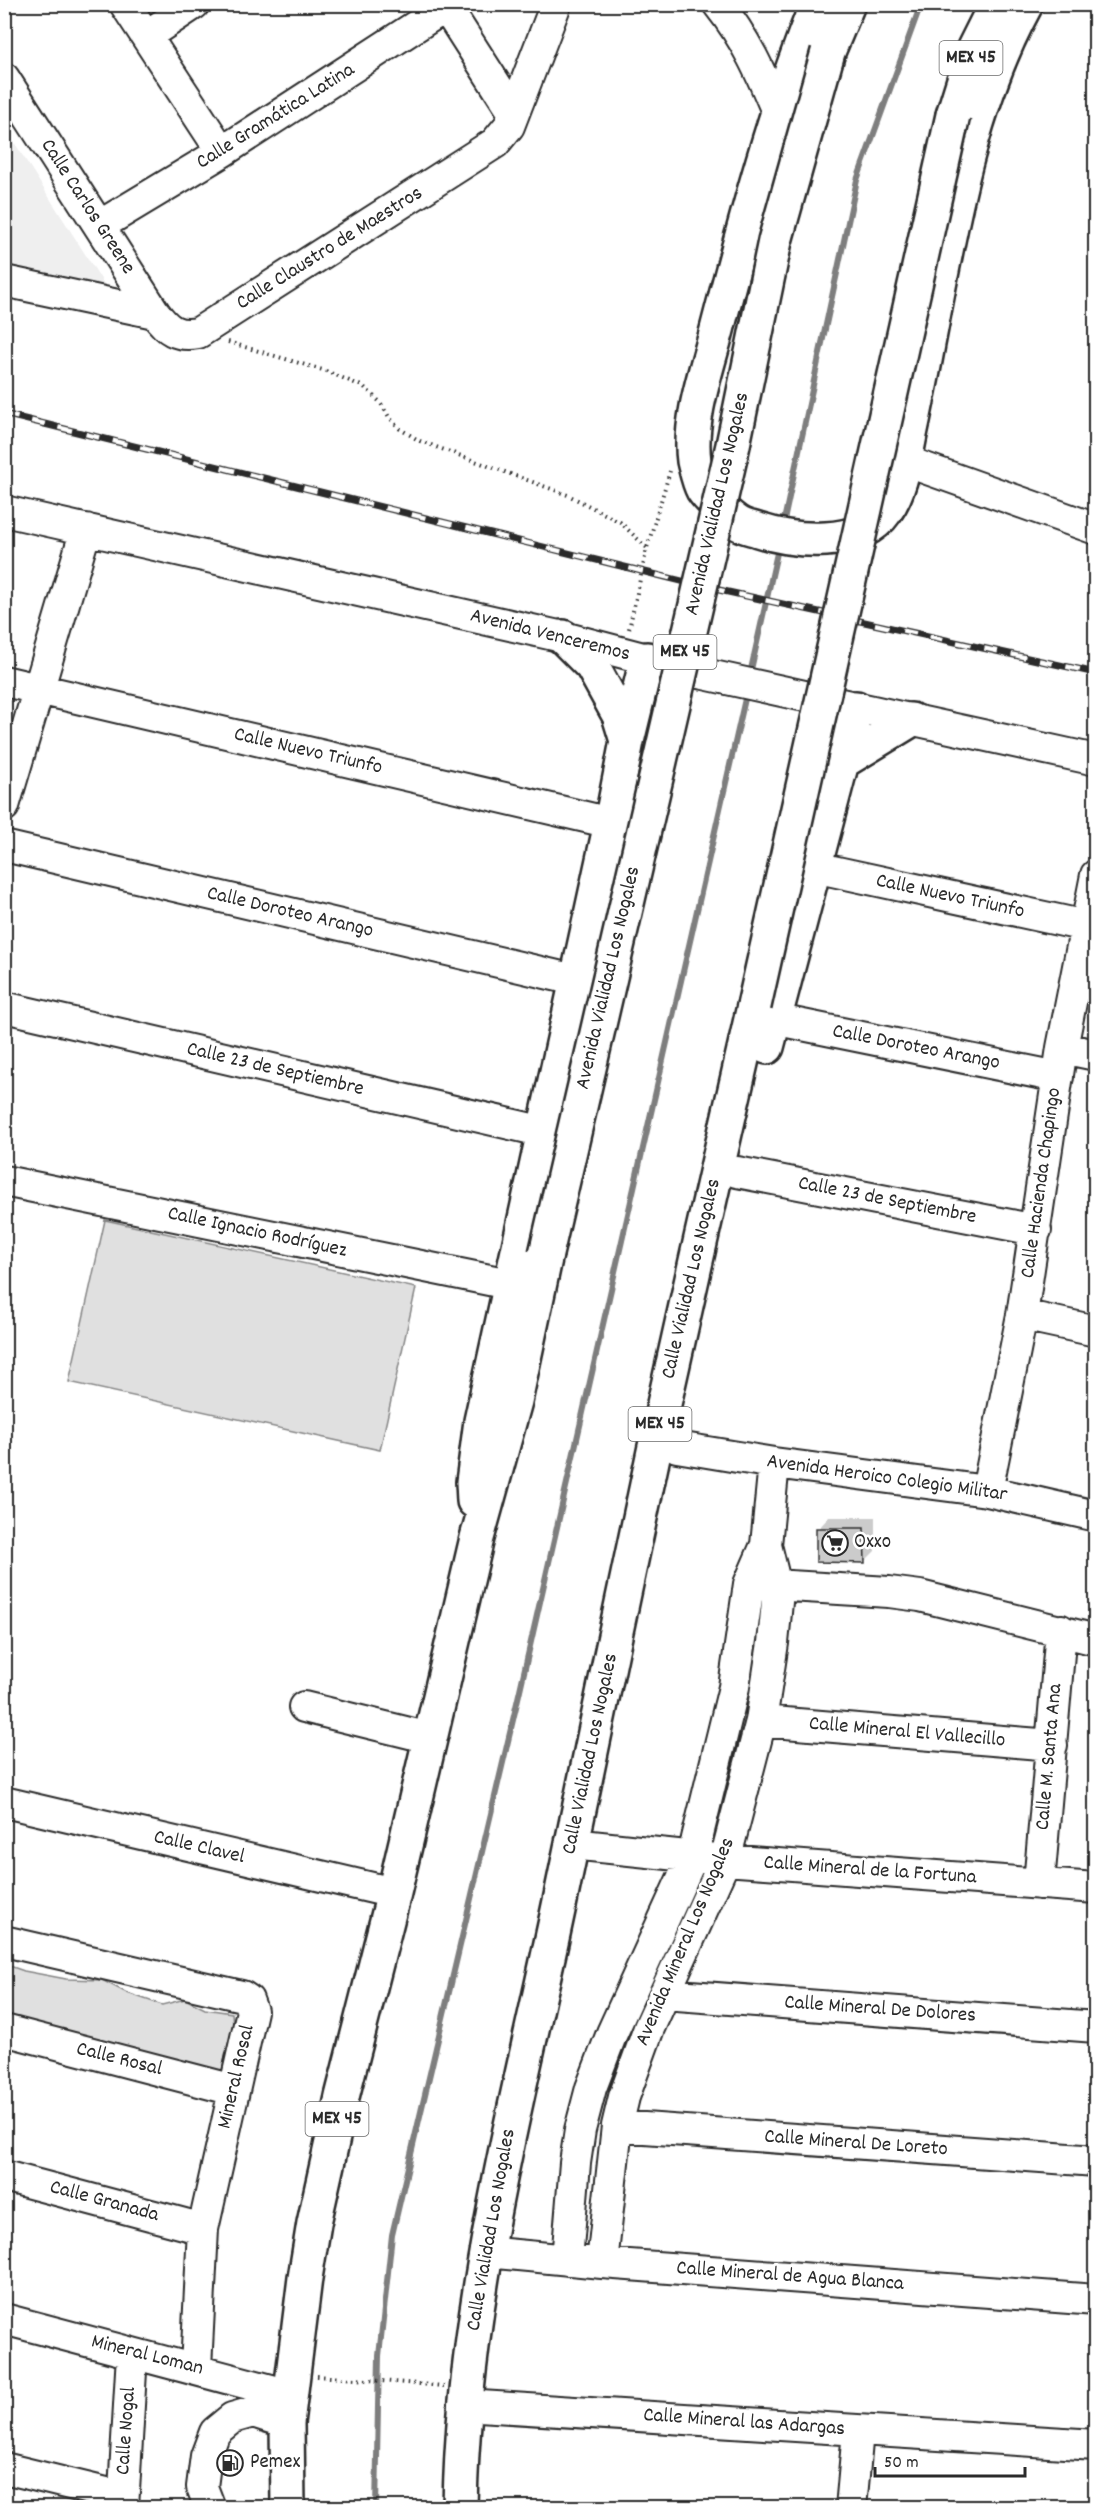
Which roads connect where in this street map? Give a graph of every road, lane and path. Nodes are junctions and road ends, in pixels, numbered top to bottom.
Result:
1 (125, 4) edge
2 (194, 4) edge
3 (556, 4) edge
4 (718, 4) edge
5 (817, 4) edge
6 (848, 4) edge
7 (996, 4) edge
8 (1026, 4) edge
9 (448, 6) edge
10 (146, 36) junction
11 (4, 78) edge
12 (514, 113) junction
13 (778, 114) junction
14 (14, 115) edge
15 (222, 152) junction
16 (99, 226) junction
17 (4, 281) edge
18 (175, 326) junction
19 (673, 460) dead end
20 (905, 461) junction
21 (4, 511) edge
22 (1095, 529) edge
23 (87, 530) junction
24 (647, 548) junction
25 (563, 637) junction
26 (635, 656) junction
27 (4, 681) edge
28 (39, 690) junction
29 (856, 708) junction
30 (910, 720) junction
31 (627, 741) junction
32 (1095, 760) edge
33 (842, 762) junction
34 (4, 806) edge
35 (611, 823) junction
36 (4, 846) edge
37 (814, 867) junction
38 (1095, 875) edge
39 (1086, 926) junction
40 (575, 981) junction
41 (4, 1007) edge
42 (764, 1013) junction
43 (1062, 1048) junction
44 (1095, 1055) edge
45 (1058, 1077) junction
46 (545, 1132) junction
47 (737, 1172) junction
48 (4, 1181) edge
49 (1036, 1230) junction
50 (509, 1284) junction
51 (1022, 1316) junction
52 (1095, 1331) edge
53 (677, 1447) junction
54 (774, 1463) junction
55 (987, 1491) junction
56 (1095, 1516) edge
57 (477, 1538) junction
58 (762, 1585) junction
59 (1061, 1630) junction
60 (616, 1635) junction
61 (1095, 1640) edge
62 (304, 1707) dead end
63 (761, 1722) junction
64 (429, 1738) junction
65 (1052, 1745) junction
66 (4, 1802) edge
67 (572, 1844) junction
68 (693, 1856) junction
69 (725, 1860) junction
70 (1039, 1884) junction
71 (1095, 1887) edge
72 (394, 1893) junction
73 (4, 1941) edge
74 (664, 1994) junction
75 (1095, 2026) edge
76 (4, 2030) edge
77 (234, 2090) junction
78 (616, 2126) junction
79 (1095, 2161) edge
80 (4, 2176) edge
81 (203, 2229) junction
82 (485, 2252) junction
83 (567, 2260) junction
84 (602, 2263) junction
85 (1095, 2300) edge
86 (4, 2319) edge
87 (132, 2354) junction
88 (196, 2368) junction
89 (453, 2395) junction
90 (295, 2397) junction
91 (858, 2431) junction
92 (1095, 2445) edge
93 (4, 2468) edge
94 (123, 2502) edge
95 (210, 2508) edge
96 (288, 2508) edge
97 (460, 2508) edge
98 (851, 2508) edge

1 - 10 street
2 - 10 street
3 - 12 street, Calle Claustro de Maestros
4 - 13 street
5 - 13 highway
6 - 57 highway, Avenida Vialidad Los Nogales / MEX 45, bridge
7 - 42 highway, MEX 45, bridge
8 - 20 highway
9 - 12 street
9 - 15 street, Calle Gramática Latina
10 - 15 street
11 - 14 street, Calle Carlos Greene
12 - 18 street, Calle Claustro de Maestros
13 - 20 highway
14 - 16 street, Calle Carlos Greene
15 - 16 street, Calle Gramática Latina
16 - 18 street, Calle Carlos Greene
17 - 18 street
18 - 24 path
19 - 24 path
20 - 22 street
21 - 23 street, Avenida Venceremos
23 - 25 street, Avenida Venceremos
23 - 28 street
24 - 26 path
25 - 26 street, Avenida Venceremos
25 - 31 highway
26 - 29 street, Avenida Venceremos
26 - 31 highway
27 - 28 street, Calle Nuevo Triunfo
28 - 34 street
28 - 35 street, Calle Nuevo Triunfo
29 - 30 street, Avenida Venceremos
29 - 33 highway
30 - 32 street, Avenida Venceremos
30 - 33 highway
31 - 35 highway
33 - 37 highway
35 - 40 highway
36 - 40 street, Calle Doroteo Arango
37 - 39 street, Calle Nuevo Triunfo
37 - 42 highway
38 - 39 street, Calle Hacienda Chapingo
39 - 43 street, Calle Hacienda Chapingo
40 - 46 highway
41 - 46 street, Calle 23 de Septiembre
42 - 45 street, Calle Doroteo Arango
42 - 47 highway
42 - 60 highway, Calle Vialidad Los Nogales / MEX 45
43 - 44 street
43 - 45 street, Calle Hacienda Chapingo
45 - 49 street, Calle Hacienda Chapingo
46 - 50 highway
47 - 49 street, Calle 23 de Septiembre
47 - 53 highway
48 - 50 street, Calle Ignacio Rodríguez
49 - 51 street, Calle Hacienda Chapingo
50 - 57 highway
51 - 52 street
51 - 55 street, Calle Hacienda Chapingo
53 - 54 street, Avenida Heroico Colegio Militar
53 - 60 highway
54 - 55 street, Avenida Heroico Colegio Militar
54 - 58 street
55 - 56 street, Avenida Heroico Colegio Militar
57 - 64 highway, MEX 45
58 - 59 street
58 - 63 street, Avenida Mineral Los Nogales
58 - 68 street
59 - 61 street
59 - 65 street, Calle M. Santa Ana
60 - 67 highway, Calle Vialidad Los Nogales / MEX 45
62 - 64 street
63 - 65 street, Calle Mineral El Vallecillo
63 - 69 street, Avenida Mineral Los Nogales
64 - 72 highway, MEX 45
65 - 70 street, Calle M. Santa Ana
66 - 72 street, Calle Clavel
67 - 68 street, Calle Mineral de la Fortuna
67 - 82 highway, Calle Vialidad Los Nogales / MEX 45
68 - 69 street, Calle Mineral de la Fortuna
68 - 83 street
69 - 70 street, Calle Mineral de la Fortuna
69 - 74 street, Avenida Mineral Los Nogales
70 - 71 street, Calle Mineral de la Fortuna
72 - 90 highway, MEX 45
73 - 77 street, Mineral Rosal
74 - 75 street, Calle Mineral De Dolores
74 - 78 street, Avenida Mineral Los Nogales
76 - 77 street, Calle Rosal
77 - 81 street, Mineral Rosal
78 - 79 street, Calle Mineral De Loreto
78 - 84 street, Avenida Mineral Los Nogales
80 - 81 street, Calle Granada
81 - 88 street, Mineral Rosal
82 - 83 street, Calle Mineral de Agua Blanca
82 - 89 highway, Calle Vialidad Los Nogales / MEX 45
83 - 84 street, Calle Mineral de Agua Blanca
84 - 85 street, Calle Mineral de Agua Blanca
86 - 87 street, Mineral Loman
87 - 88 street, Mineral Loman
87 - 94 street, Calle Nogal
88 - 90 street, Mineral Loman
89 - 90 path
89 - 91 street, Calle Mineral las Adargas
89 - 97 highway, Calle Vialidad Los Nogales / MEX 45
90 - 95 street
90 - 96 highway, MEX 45
91 - 92 street, Calle Mineral las Adargas
91 - 98 street
93 - 94 street

